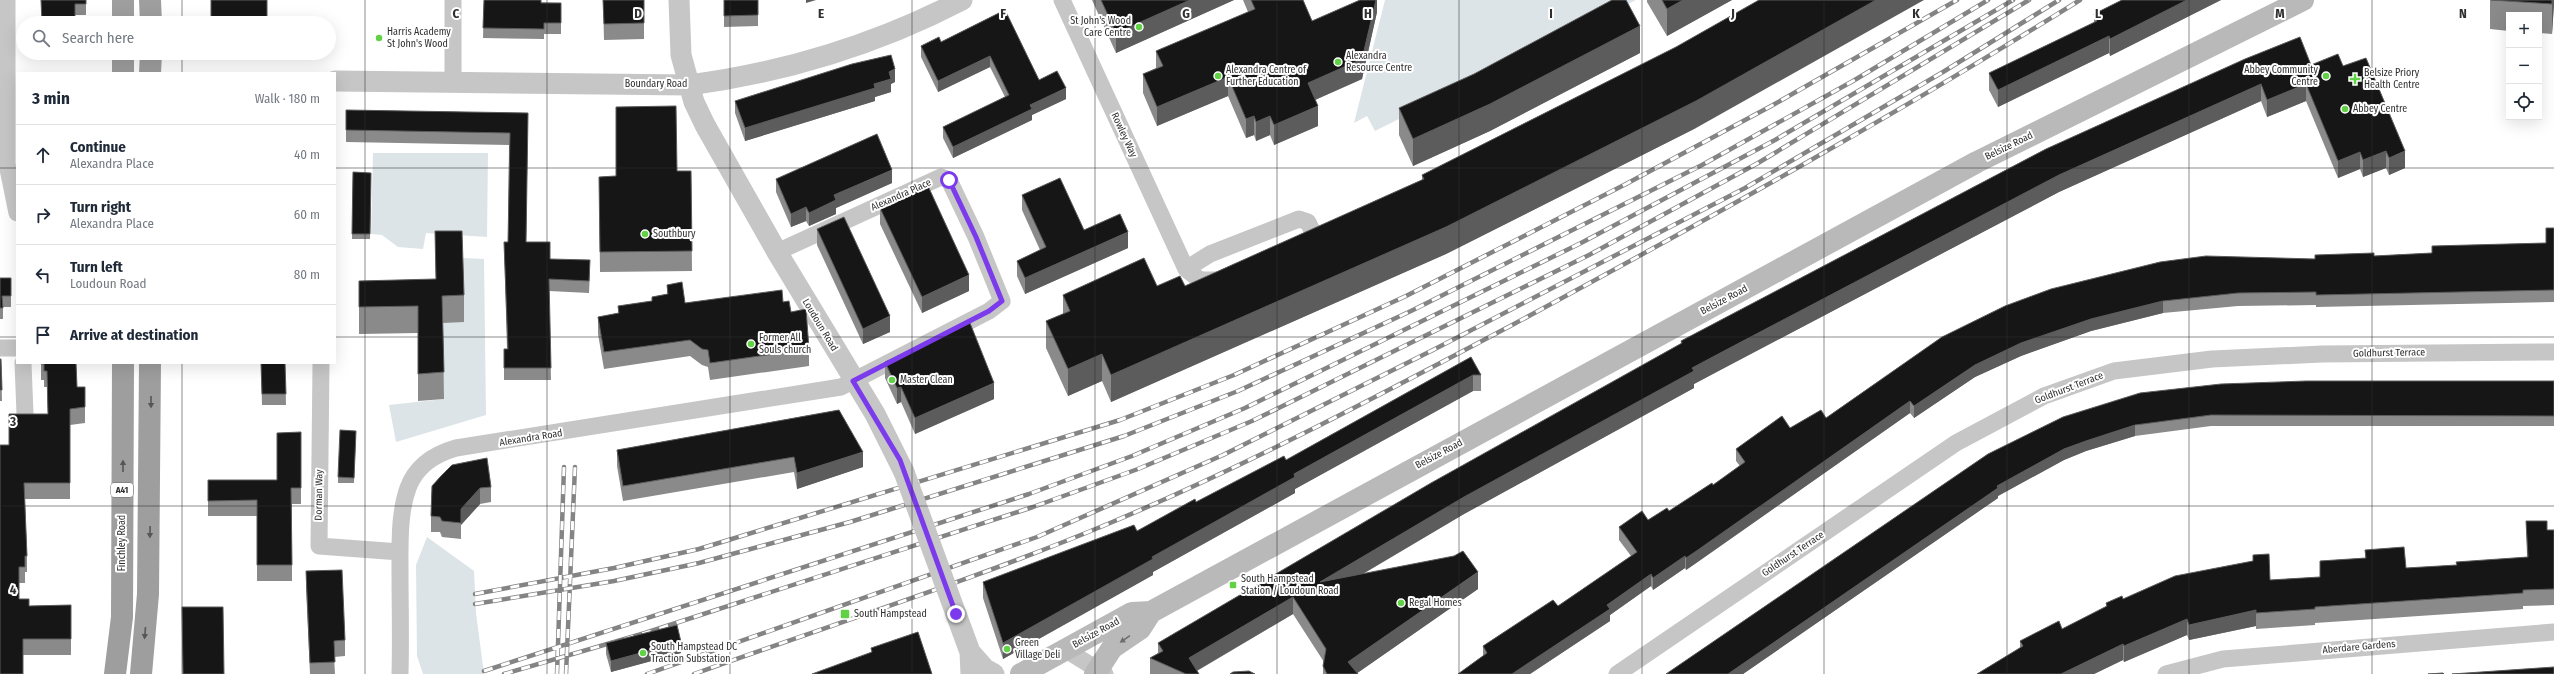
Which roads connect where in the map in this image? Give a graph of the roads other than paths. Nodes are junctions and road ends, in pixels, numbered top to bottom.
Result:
1 (7, 0) edge
2 (123, 0) edge
3 (150, 0) edge
4 (453, 0) edge
5 (679, 0) edge
6 (962, 0) edge
7 (1062, 0) edge
8 (2303, 0) edge
9 (123, 16) edge
10 (151, 16) edge
11 (123, 60) edge
12 (151, 60) edge
13 (123, 72) edge
14 (150, 72) edge
15 (336, 81) edge
16 (453, 83) junction
17 (689, 85) junction
18 (8, 91) edge
19 (16, 208) edge
20 (1315, 239) edge
21 (777, 252) junction
22 (1186, 269) junction
23 (1237, 273) edge
24 (0, 348) edge
25 (16, 348) edge
26 (2554, 352) edge
27 (23, 364) edge
28 (123, 364) edge
29 (150, 364) edge
30 (321, 364) edge
31 (853, 381) junction
32 (25, 414) edge
33 (400, 552) junction
34 (1151, 612) junction
35 (2554, 632) edge
36 (1066, 650) junction
37 (970, 652) junction
38 (1099, 672) edge
39 (115, 674) edge
40 (141, 674) edge
41 (400, 674) edge
42 (971, 674) edge
43 (994, 674) edge
44 (1022, 674) edge
45 (1617, 674) edge
46 (2166, 674) edge

1 - 18 street
2 - 9 highway
3 - 10 highway
4 - 16 street
5 - 17 street, Loudoun Road
6 - 17 street, Boundary Road
7 - 22 street, Rowley Way
8 - 34 main road, Belsize Road
11 - 13 highway
12 - 14 highway
15 - 16 street, Boundary Road
16 - 17 street, Boundary Road
17 - 21 street, Loudoun Road
18 - 19 street
20 - 22 street
21 - 31 street, Loudoun Road
21 - 31 street, Alexandra Place
22 - 23 street
24 - 25 street
26 - 45 street, Goldhurst Terrace
27 - 32 street
39 -> 28 highway, Finchley Road / A41
29 -> 40 highway
30 - 33 street, Dorman Way
31 - 33 street, Alexandra Road
31 - 37 street, Loudoun Road, bridge
33 - 41 street, Alexandra Road
34 - 36 main road, Belsize Road
34 -> 38 main road, Belsize Road
35 - 46 street, Aberdare Gardens
36 - 38 street
36 - 44 main road, Belsize Road
37 - 42 street, Loudoun Road
37 - 43 street, Loudoun Road

